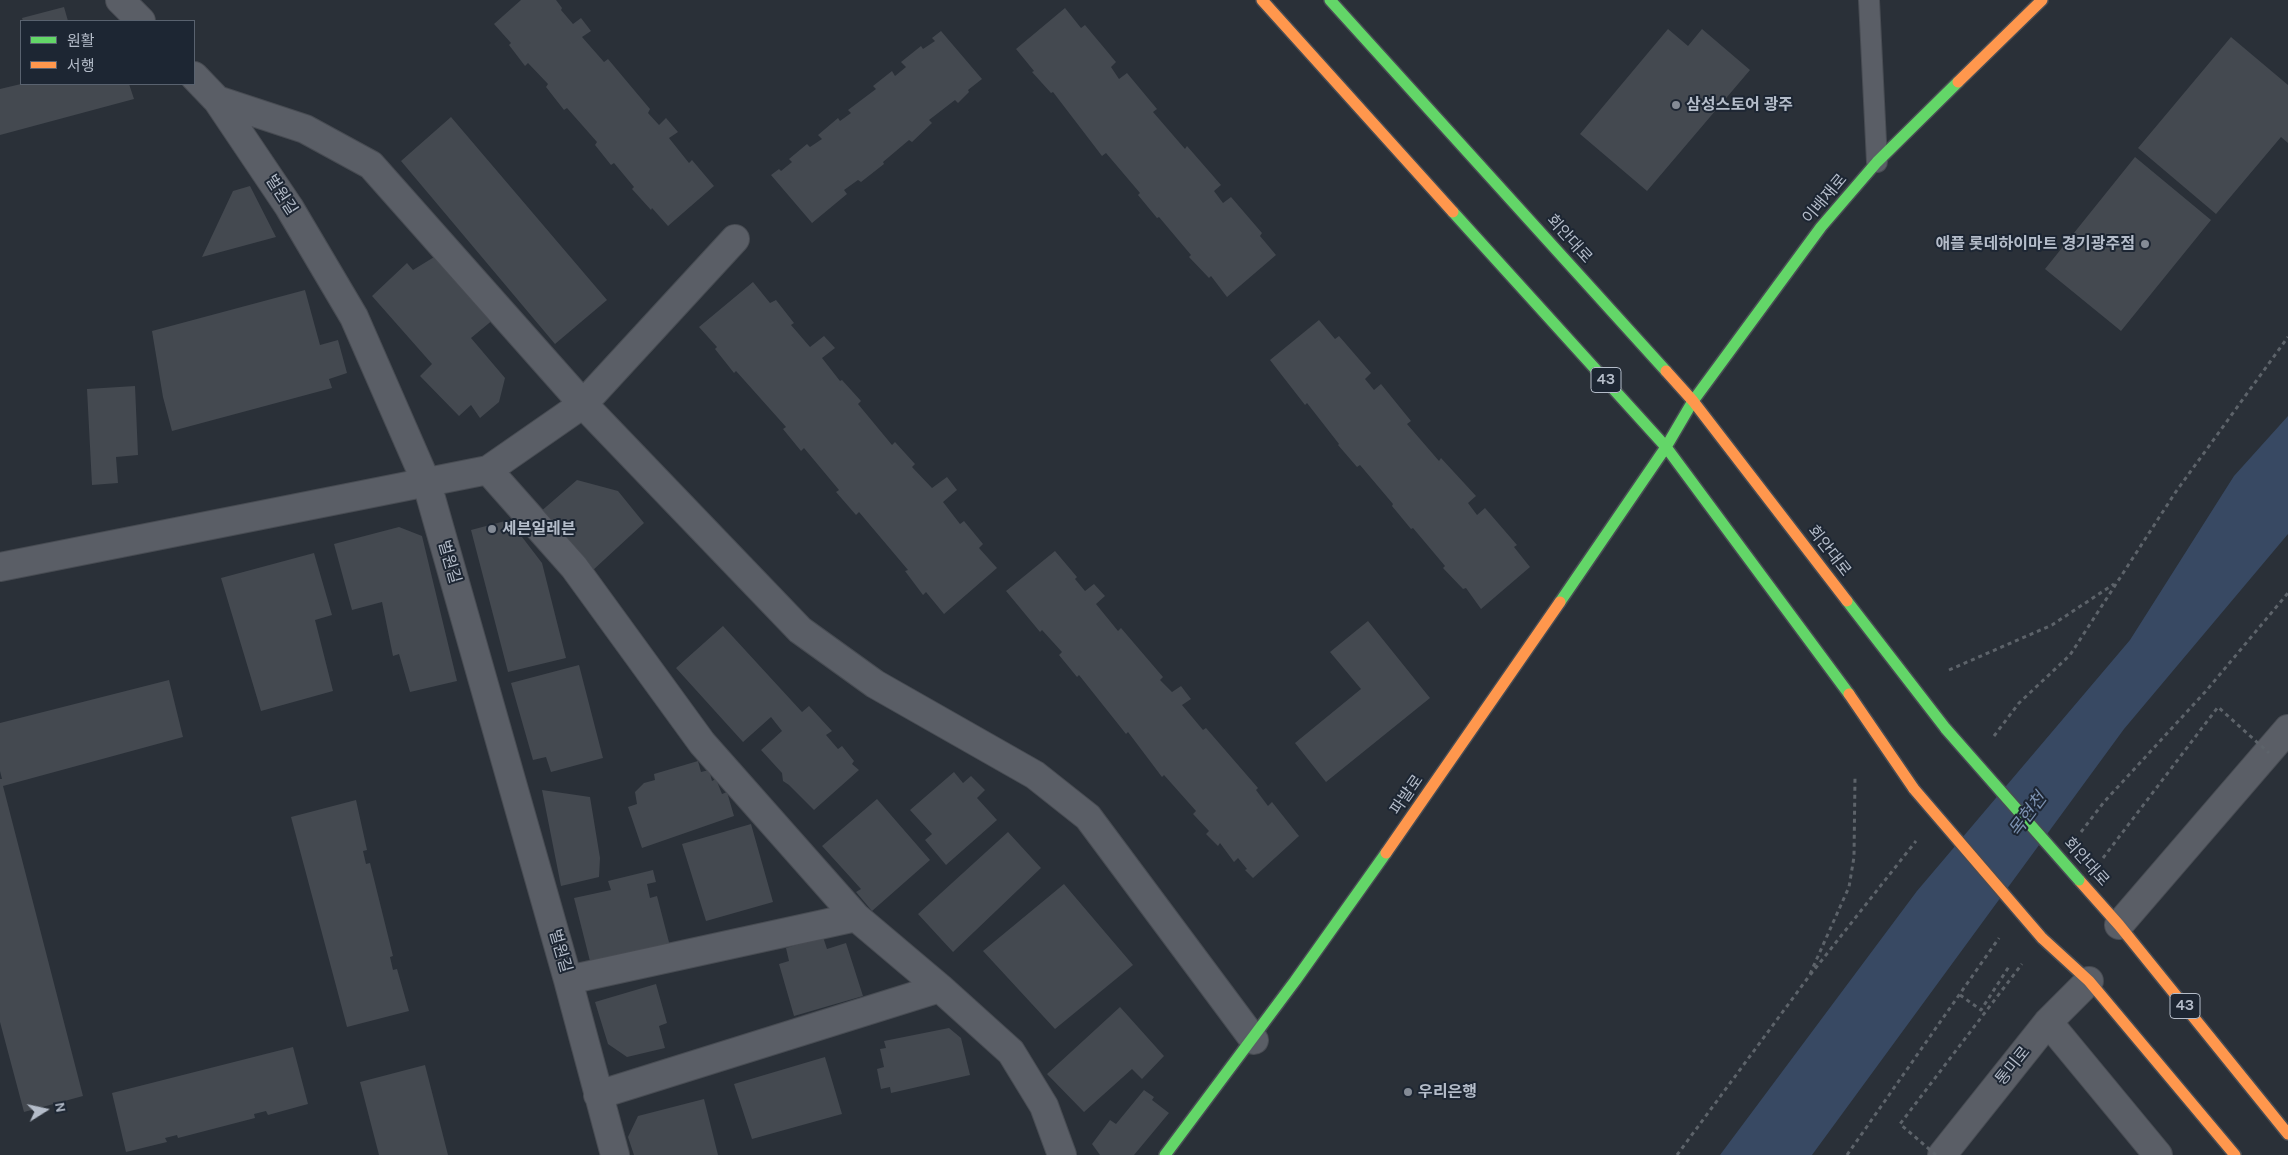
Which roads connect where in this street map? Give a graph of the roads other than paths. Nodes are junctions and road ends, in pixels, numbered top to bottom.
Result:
1 (120, 0) edge
2 (1262, 0) edge
3 (1330, 0) edge
4 (1868, 0) edge
5 (2042, 0) edge
6 (140, 20) edge
7 (195, 77) edge
8 (217, 100) junction
9 (1878, 162) junction
10 (735, 239) dead end
11 (1693, 401) junction
12 (583, 404) junction
13 (1666, 446) junction
14 (488, 470) junction
15 (427, 484) junction
16 (0, 568) edge
17 (2288, 728) edge
18 (856, 917) junction
19 (2119, 924) junction
20 (568, 980) junction
21 (2089, 981) junction
22 (940, 988) junction
23 (2048, 1022) junction
24 (1254, 1040) junction
25 (598, 1094) junction
26 (2288, 1134) edge
27 (615, 1155) edge
28 (1062, 1155) edge
29 (1165, 1155) edge
30 (1942, 1155) edge
31 (2158, 1155) edge
32 (2235, 1155) edge

1 - 6 street
2 - 13 main road, 43
3 - 11 main road, 회안대로 / 43
4 - 9 lane
5 - 9 main road, 이배재로
7 - 8 street, 벌원길
8 - 12 street
8 - 15 street, 벌원길
9 - 11 main road, 이배재로
10 - 12 street
11 - 13 main road, 이배재로
11 - 19 main road, 회안대로 / 43, bridge
12 - 14 street
12 - 24 street
13 - 21 main road, 43, bridge
13 - 24 main road, 파발로
14 - 15 street
14 - 18 street
15 - 16 street
15 - 20 street, 벌원길
17 - 19 street
18 - 20 street
18 - 22 street
19 - 26 main road, 회안대로 / 43
20 - 25 street, 벌원길
21 - 23 street, 통미로
21 - 32 main road, 43
22 - 25 street
22 - 28 street
23 - 30 street, 통미로
23 - 31 street
24 - 29 main road, 파발로
25 - 27 street, 벌원길

